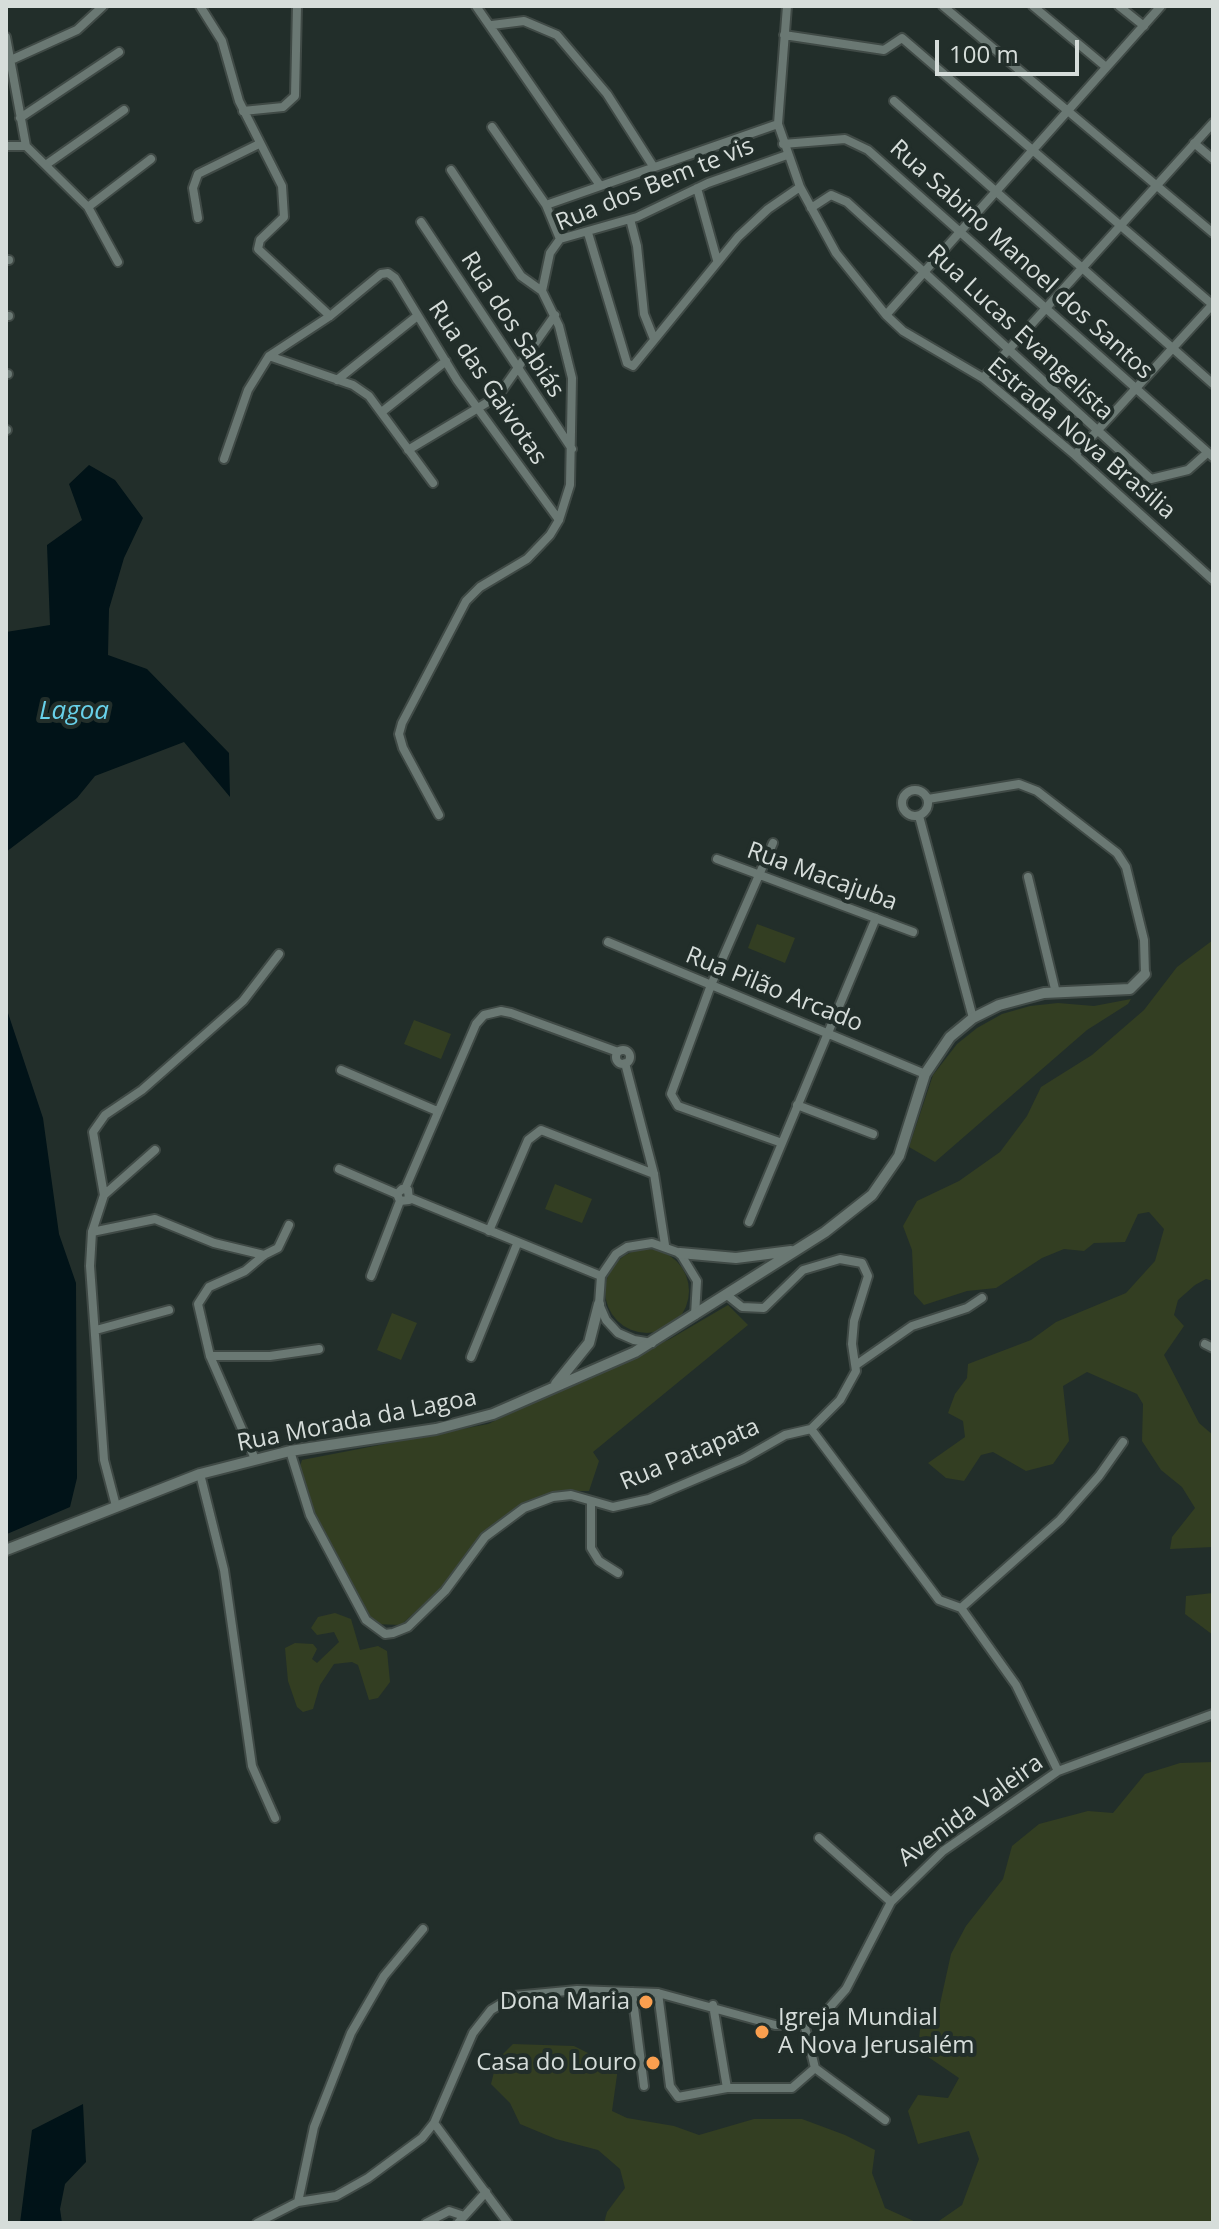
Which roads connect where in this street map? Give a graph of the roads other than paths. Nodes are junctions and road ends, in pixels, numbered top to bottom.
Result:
1 (103, 6) edge
2 (200, 6) edge
3 (297, 6) edge
4 (476, 6) edge
5 (787, 6) edge
6 (943, 6) edge
7 (1033, 6) edge
8 (1119, 6) edge
9 (1161, 6) edge
10 (492, 25) junction
11 (1144, 26) junction
12 (784, 35) junction
13 (6, 37) edge
14 (119, 52) dead end
15 (11, 60) junction
16 (1106, 67) junction
17 (894, 101) dead end
18 (1068, 109) junction
19 (124, 110) dead end
20 (243, 111) junction
21 (20, 118) junction
22 (1213, 123) edge
23 (778, 124) junction
24 (492, 127) dead end
25 (1194, 143) junction
26 (259, 144) junction
27 (783, 144) junction
28 (6, 146) edge
29 (26, 146) junction
30 (1033, 150) junction
31 (787, 155) junction
32 (151, 159) dead end
33 (1213, 159) edge
34 (47, 164) junction
35 (653, 166) junction
36 (451, 170) dead end
37 (599, 184) junction
38 (1159, 185) junction
39 (800, 187) junction
40 (697, 188) junction
41 (997, 190) junction
42 (546, 205) junction
43 (88, 207) junction
44 (811, 208) junction
45 (198, 218) dead end
46 (630, 219) junction
47 (421, 222) dead end
48 (1121, 228) junction
49 (961, 231) junction
50 (588, 233) junction
51 (1213, 233) edge
52 (560, 239) junction
53 (717, 260) junction
54 (118, 262) dead end
55 (1085, 269) junction
56 (925, 272) junction
57 (542, 291) junction
58 (1213, 305) edge
59 (1045, 308) junction
60 (555, 315) junction
61 (886, 315) junction
62 (330, 316) junction
63 (416, 317) junction
64 (654, 339) junction
65 (1173, 347) junction
66 (1009, 349) junction
67 (269, 356) junction
68 (446, 361) junction
69 (519, 369) junction
70 (983, 378) junction
71 (337, 380) junction
72 (1213, 384) edge
73 (1135, 388) junction
74 (477, 406) junction
75 (383, 411) junction
76 (1097, 432) junction
77 (572, 449) junction
78 (408, 450) junction
79 (1075, 455) junction
80 (1210, 455) edge
81 (224, 459) dead end
82 (433, 483) dead end
83 (559, 520) junction
84 (1212, 578) edge
85 (928, 799) junction
86 (439, 815) dead end
87 (919, 816) junction
88 (773, 843) dead end
89 (717, 859) dead end
90 (760, 875) junction
91 (1028, 877) dead end
92 (876, 918) junction
93 (913, 932) dead end
94 (608, 942) dead end
95 (279, 954) dead end
96 (1145, 974) joint
97 (711, 985) junction
98 (1056, 993) junction
99 (973, 1018) junction
100 (826, 1033) junction
101 (341, 1070) dead end
102 (925, 1074) junction
103 (797, 1105) junction
104 (437, 1111) junction
105 (873, 1134) dead end
106 (782, 1143) junction
107 (155, 1150) dead end
108 (339, 1169) dead end
109 (654, 1174) junction
110 (104, 1195) junction
111 (400, 1195) junction
112 (749, 1222) dead end
113 (289, 1225) dead end
114 (489, 1231) junction
115 (92, 1232) junction
116 (517, 1244) junction
117 (665, 1245) junction
118 (797, 1250) junction
119 (680, 1253) junction
120 (264, 1255) junction
121 (371, 1276) dead end
122 (601, 1276) junction
123 (727, 1295) junction
124 (982, 1298) dead end
125 (599, 1304) junction
126 (169, 1310) dead end
127 (694, 1316) junction
128 (96, 1330) junction
129 (652, 1343) junction
130 (319, 1349) dead end
131 (210, 1356) junction
132 (471, 1357) dead end
133 (856, 1365) junction
134 (546, 1393) junction
135 (811, 1429) junction
136 (1123, 1442) dead end
137 (290, 1451) junction
138 (255, 1459) junction
139 (200, 1474) junction
140 (591, 1502) junction
141 (116, 1506) junction
142 (6, 1550) edge
143 (618, 1573) dead end
144 (961, 1608) junction
145 (1213, 1714) edge
146 (1058, 1771) junction
147 (275, 1818) dead end
148 (819, 1838) dead end
149 (891, 1902) junction
150 (423, 1929) dead end
151 (632, 1992) junction
152 (658, 1993) junction
153 (713, 2005) junction
154 (804, 2023) junction
155 (815, 2068) junction
156 (644, 2086) dead end
157 (727, 2088) junction
158 (885, 2120) dead end
159 (434, 2123) junction
160 (486, 2192) junction
161 (298, 2202) junction
162 (461, 2220) edge
163 (257, 2223) edge
164 (426, 2223) edge
165 (508, 2223) edge

1 - 15 street
2 - 20 street
3 - 20 street
4 - 10 street
5 - 12 street, Estrada Nova Brasilia
6 - 18 street
7 - 16 street
8 - 11 street
9 - 11 street
10 - 35 street
10 - 37 street
11 - 16 street
12 - 23 street, Estrada Nova Brasilia
12 - 30 street
13 - 15 street
14 - 21 street
15 - 21 street
16 - 18 street
17 - 41 street
18 - 30 street
18 - 38 street
19 - 34 street
20 - 26 street
21 - 29 street
22 - 25 street
23 - 27 street, Estrada Nova Brasilia
23 - 35 street, Rua dos Bem te vis
24 - 42 street
25 - 33 street
25 - 38 street
26 - 45 street
26 - 62 street
27 - 31 street, Estrada Nova Brasilia
27 - 49 street, Rua Sabino Manoel dos Santos
28 - 29 street
29 - 34 street
30 - 41 street
30 - 48 street
31 - 39 street, Estrada Nova Brasilia
31 - 40 street, Rua dos Bem te vis
32 - 43 street
34 - 43 street
35 - 37 street, Rua dos Bem te vis
36 - 57 street
37 - 42 street, Rua dos Bem te vis
38 - 48 street
38 - 51 street
39 - 44 street, Estrada Nova Brasilia
39 - 53 street
40 - 46 street, Rua dos Bem te vis
40 - 53 street
41 - 49 street
41 - 55 street
42 - 52 street
43 - 54 street
44 - 56 street, Rua Lucas Evangelista
44 - 61 street, Estrada Nova Brasilia
46 - 50 street, Rua dos Bem te vis
46 - 64 street
47 - 69 street, Rua dos Sabiás
48 - 55 street
48 - 58 street
49 - 56 street
49 - 59 street, Rua Sabino Manoel dos Santos
50 - 52 street, Rua dos Bem te vis
50 - 64 street
52 - 57 street, Rua dos Bem te vis
53 - 64 street
55 - 59 street
55 - 65 street
56 - 61 street
56 - 66 street, Rua Lucas Evangelista
57 - 60 street
58 - 65 street
59 - 66 street
59 - 73 street, Rua Sabino Manoel dos Santos
60 - 69 street
60 - 77 street
61 - 70 street, Estrada Nova Brasilia
62 - 63 street, Rua das Gaivotas
62 - 67 street
63 - 68 street, Rua das Gaivotas
63 - 71 street
65 - 72 street
65 - 73 street
66 - 70 street
66 - 76 street, Rua Lucas Evangelista
67 - 71 street
67 - 81 street
68 - 74 street, Rua das Gaivotas
68 - 75 street
69 - 74 street
69 - 77 street, Rua dos Sabiás
70 - 79 street, Estrada Nova Brasilia
71 - 75 street
73 - 76 street
73 - 80 street, Rua Sabino Manoel dos Santos
74 - 78 street
74 - 83 street, Rua das Gaivotas
75 - 78 street
76 - 79 street
76 - 80 street, Rua Lucas Evangelista
77 - 83 street
78 - 82 street
79 - 84 street, Estrada Nova Brasilia
83 - 86 street
85 - 87 street
85 - 87 street
85 - 96 street, Rua Morada da Lagoa
87 - 99 street
88 - 90 street
89 - 90 street, Rua Macajuba
90 - 92 street, Rua Macajuba
90 - 97 street
91 - 98 street
92 - 93 street, Rua Macajuba
92 - 100 street
94 - 97 street, Rua Pilão Arcado
95 - 110 street
96 - 98 street, Rua Morada da Lagoa
97 - 100 street, Rua Pilão Arcado
97 - 106 street
98 - 99 street, Rua Morada da Lagoa
99 - 102 street, Rua Morada da Lagoa
100 - 102 street, Rua Pilão Arcado
100 - 103 street
101 - 104 street
102 - 118 street, Rua Morada da Lagoa
103 - 105 street
103 - 106 street
104 - 109 street
104 - 111 street
106 - 112 street
107 - 110 street
108 - 111 street
109 - 114 street
109 - 117 street
110 - 115 street
111 - 114 street
111 - 121 street
113 - 120 street
114 - 116 street
115 - 120 street
115 - 128 street
116 - 122 street
116 - 132 street
117 - 119 street
117 - 122 street
118 - 119 street
118 - 123 street, Rua Morada da Lagoa
119 - 127 street
120 - 131 street
122 - 125 street
123 - 127 street, Rua Morada da Lagoa
123 - 133 street, Rua Patapata
124 - 133 street
125 - 129 street
125 - 134 street
126 - 128 street
127 - 129 street, Rua Morada da Lagoa
128 - 141 street
129 - 134 street, Rua Morada da Lagoa
130 - 131 street
131 - 138 street
133 - 135 street, Rua Patapata
134 - 137 street, Rua Morada da Lagoa
135 - 140 street, Rua Patapata
135 - 144 street
136 - 144 street
137 - 138 street, Rua Morada da Lagoa
137 - 140 street, Rua Patapata
138 - 139 street, Rua Morada da Lagoa
139 - 141 street, Rua Morada da Lagoa
139 - 147 street
140 - 143 street
141 - 142 street, Rua Morada da Lagoa
144 - 146 street
145 - 146 street, Avenida Valeira
146 - 149 street, Avenida Valeira
148 - 149 street
149 - 154 street, Avenida Valeira
150 - 161 street
151 - 152 street
151 - 156 street
151 - 159 street
152 - 153 street
152 - 157 street
153 - 154 street
153 - 157 street
154 - 155 street
155 - 157 street
155 - 158 street
159 - 160 street
159 - 161 street
160 - 162 street
160 - 165 street
161 - 163 street
162 - 164 street

